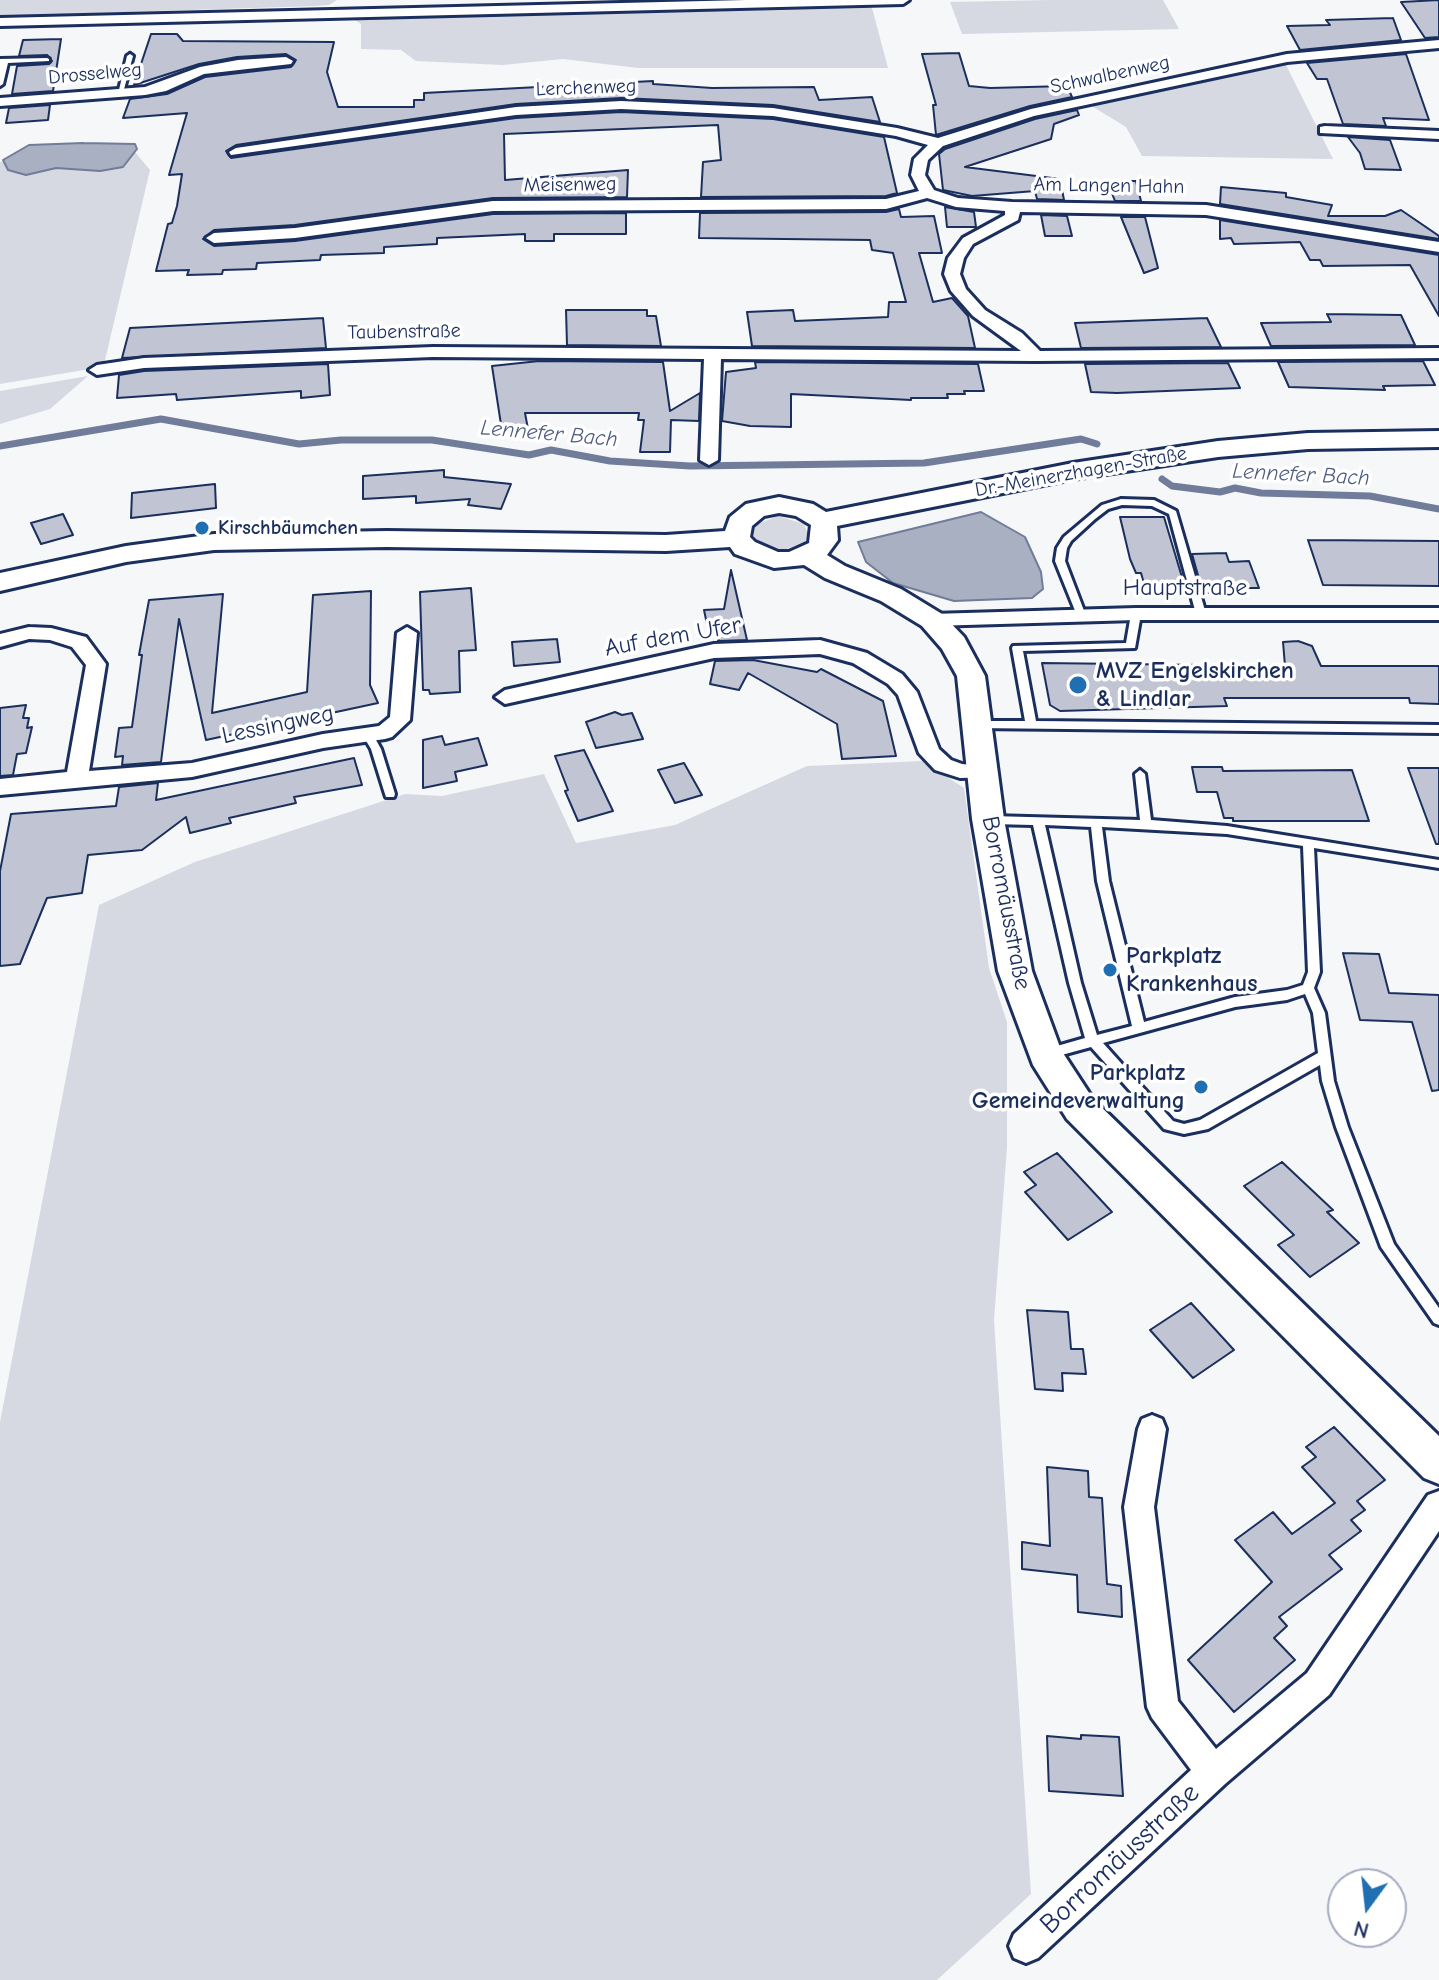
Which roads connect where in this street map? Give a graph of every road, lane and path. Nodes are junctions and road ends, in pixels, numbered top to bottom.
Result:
1 (903, 0) edge
2 (0, 22) edge
3 (1439, 44) edge
4 (130, 56) dead end
5 (47, 60) dead end
6 (3, 61) edge
7 (286, 61) dead end
8 (0, 84) edge
9 (120, 93) junction
10 (0, 102) edge
11 (1325, 130) dead end
12 (1439, 135) edge
13 (938, 143) junction
14 (236, 152) dead end
15 (928, 193) junction
16 (1012, 207) junction
17 (214, 238) dead end
18 (1439, 247) edge
19 (713, 353) junction
20 (1439, 353) edge
21 (1036, 356) junction
22 (97, 370) dead end
23 (1439, 439) edge
24 (709, 460) dead end
25 (822, 521) junction
26 (737, 538) junction
27 (808, 555) junction
28 (0, 582) edge
29 (1136, 614) junction
30 (1201, 614) junction
31 (1439, 614) edge
32 (1081, 616) junction
33 (932, 620) junction
34 (407, 633) dead end
35 (0, 641) edge
36 (505, 697) dead end
37 (978, 725) junction
38 (1031, 725) junction
39 (1439, 729) edge
40 (367, 734) junction
41 (982, 772) junction
42 (1140, 774) dead end
43 (77, 779) junction
44 (0, 787) edge
45 (390, 794) dead end
46 (988, 819) junction
47 (1038, 821) junction
48 (1096, 823) junction
49 (1146, 824) junction
50 (1308, 842) junction
51 (1439, 864) edge
52 (1308, 988) junction
53 (1139, 1029) junction
54 (1092, 1040) junction
55 (1045, 1055) junction
56 (1324, 1056) junction
57 (1439, 1319) edge
58 (1152, 1429) dead end
59 (1439, 1464) edge
60 (1439, 1505) edge
61 (1213, 1772) junction
62 (1026, 1946) dead end

1 - 2 street
3 - 13 street, Schwalbenweg
4 - 9 lane
5 - 6 lane
6 - 8 lane
7 - 9 street, Drosselweg
9 - 10 street, Drosselweg
11 - 12 street
13 - 14 street, Lerchenweg
13 - 15 street
15 - 16 street
15 - 17 street, Meisenweg
16 - 18 street, Am Langen Hahn
16 - 21 street, Am Langen Hahn
19 - 21 street, Taubenstraße
19 - 22 street, Taubenstraße
19 - 24 street
20 - 21 street
23 - 25 main road, Dr.-Meinerzhagen-Straße
25 - 26 main road
25 - 27 main road
26 - 27 main road
26 - 28 main road
27 - 33 main road, Borromäusstraße
29 - 30 street, Hauptstraße
29 - 32 street, Hauptstraße
29 - 38 lane
30 - 31 street, Hauptstraße
30 - 32 lane
32 - 33 street, Hauptstraße
33 - 37 main road, Borromäusstraße
34 - 40 street, Lessingweg
35 - 43 street
36 - 41 street, Auf dem Ufer
37 - 38 lane
37 - 41 main road, Borromäusstraße
38 - 39 lane
40 - 43 street, Lessingweg
40 - 45 lane
41 - 46 main road, Borromäusstraße
42 - 49 lane
43 - 44 street, Lessingweg
46 - 47 lane
46 - 55 main road, Borromäusstraße
47 - 48 lane
47 - 54 lane
48 - 49 lane
48 - 53 lane
49 - 50 lane
50 - 51 lane
50 - 52 lane
52 - 53 lane
52 - 56 lane
53 - 54 lane
54 - 55 lane
54 - 56 lane
55 - 59 main road, Borromäusstraße
56 - 57 lane
58 - 61 street, Borromäusstraße
60 - 61 street, Borromäusstraße
61 - 62 street, Borromäusstraße

